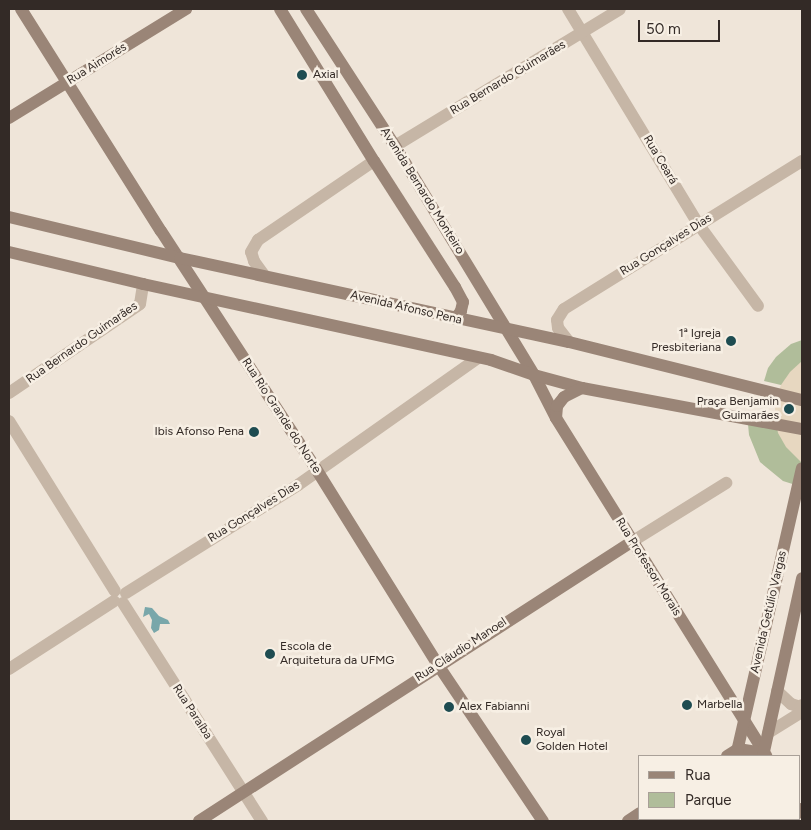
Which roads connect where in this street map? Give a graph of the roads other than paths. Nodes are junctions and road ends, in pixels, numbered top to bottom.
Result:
1 (21, 9) edge
2 (186, 9) edge
3 (280, 9) edge
4 (306, 9) edge
5 (568, 9) edge
6 (620, 9) edge
7 (583, 33) junction
8 (68, 82) junction
9 (9, 118) edge
10 (395, 146) junction
11 (374, 161) junction
12 (802, 161) edge
13 (9, 217) edge
14 (699, 225) junction
15 (161, 231) junction
16 (9, 252) edge
17 (150, 252) junction
18 (180, 258) junction
19 (264, 276) junction
20 (474, 276) junction
21 (142, 284) junction
22 (456, 287) junction
23 (205, 297) junction
24 (758, 306) dead end
25 (455, 319) junction
26 (503, 328) junction
27 (569, 342) junction
28 (478, 358) junction
29 (534, 375) junction
30 (582, 388) junction
31 (9, 393) edge
32 (802, 400) edge
33 (556, 418) junction
34 (9, 421) edge
35 (802, 429) edge
36 (315, 468) junction
37 (802, 468) edge
38 (726, 483) dead end
39 (633, 541) junction
40 (802, 578) edge
41 (119, 597) junction
42 (438, 665) junction
43 (9, 669) edge
44 (777, 691) junction
45 (802, 705) edge
46 (802, 712) edge
47 (744, 722) junction
48 (768, 732) junction
49 (737, 752) edge
50 (764, 755) edge
51 (244, 792) junction
52 (199, 821) edge
53 (262, 821) edge
54 (543, 821) edge

1 - 8 street, Rua Rio Grande do Norte
2 - 8 street, Rua Aimorés
3 - 11 street, Avenida Bernardo Monteiro
4 - 10 street, Avenida Bernardo Monteiro
5 - 7 street, Rua Ceará
6 - 7 street, Rua Bernardo Guimarães
7 - 10 street, Rua Bernardo Guimarães
7 - 14 street, Rua Ceará
8 - 9 street, Rua Aimorés
8 - 15 street, Rua Rio Grande do Norte
10 - 20 street, Avenida Bernardo Monteiro
11 - 19 street
11 - 22 street, Avenida Bernardo Monteiro
12 - 14 street, Rua Gonçalves Dias
13 - 17 street, Avenida Afonso Pena
14 - 24 street, Rua Ceará
14 - 27 street, Rua Gonçalves Dias
15 - 17 street
15 - 18 street, Rua Rio Grande do Norte
16 - 21 street
17 - 18 street, Avenida Afonso Pena
18 - 19 street, Avenida Afonso Pena
18 - 23 street, Rua Rio Grande do Norte
19 - 25 street, Avenida Afonso Pena
20 - 22 street
20 - 26 street, Avenida Bernardo Monteiro
21 - 23 street
21 - 31 street, Rua Bernardo Guimarães
22 - 25 street, Avenida Bernardo Monteiro
23 - 28 street
23 - 36 street, Rua Rio Grande do Norte
25 - 26 street, Avenida Afonso Pena
26 - 27 street, Avenida Afonso Pena
26 - 29 street, Avenida Bernardo Monteiro
27 - 32 street, Avenida Afonso Pena
28 - 29 street
28 - 36 street
29 - 30 street
29 - 33 street, Rua Professor Morais
30 - 33 street
30 - 35 street
33 - 39 street, Rua Professor Morais
34 - 41 street, Rua Paraíba
36 - 41 street, Rua Gonçalves Dias
36 - 42 street, Rua Rio Grande do Norte
37 - 47 street, Avenida Getúlio Vargas
38 - 39 street, Rua Cláudio Manoel
39 - 42 street, Rua Cláudio Manoel
39 - 47 street, Rua Professor Morais
40 - 44 street, Avenida Getúlio Vargas
41 - 43 street, Rua Gonçalves Dias
41 - 51 street, Rua Paraíba
42 - 51 street, Rua Cláudio Manoel
42 - 54 street, Rua Rio Grande do Norte
44 - 45 street
44 - 48 street, Avenida Getúlio Vargas
46 - 48 street
47 - 49 street, Avenida Getúlio Vargas
47 - 50 street, Rua Professor Morais
48 - 50 street, Avenida Getúlio Vargas
49 - 50 street
51 - 52 street, Rua Cláudio Manoel
51 - 53 street, Rua Paraíba

